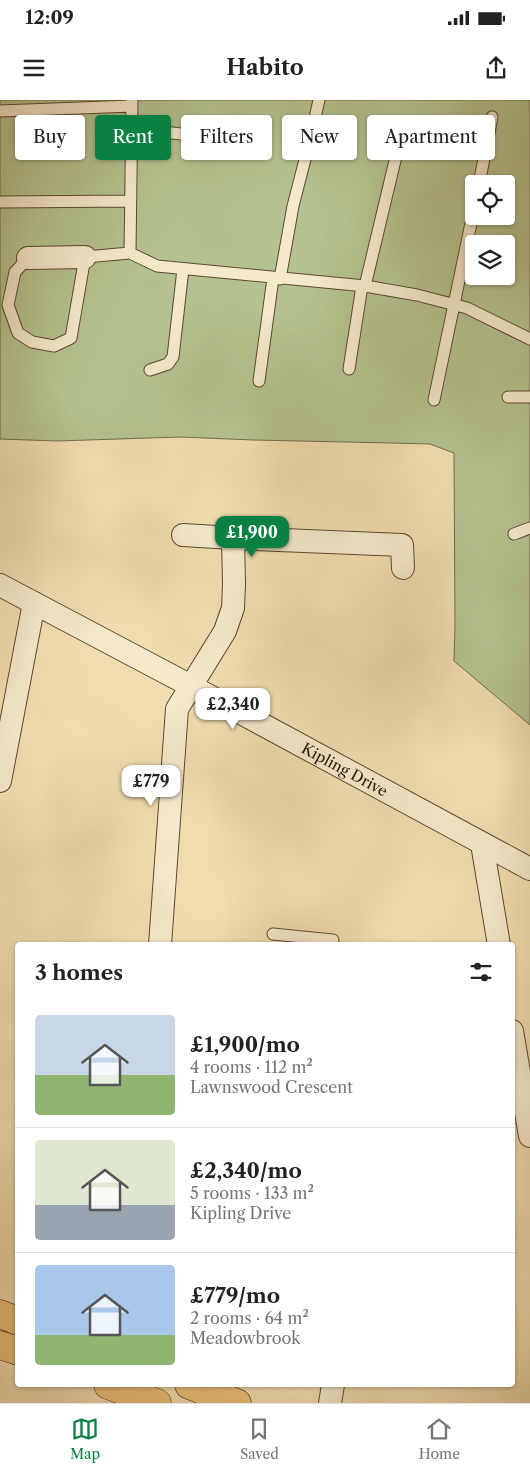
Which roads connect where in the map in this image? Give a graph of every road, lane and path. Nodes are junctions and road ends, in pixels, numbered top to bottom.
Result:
1 (319, 100) edge
2 (132, 103) edge
3 (0, 111) edge
4 (130, 160) edge
5 (395, 160) edge
6 (484, 160) edge
7 (481, 175) edge
8 (130, 201) junction
9 (0, 202) edge
10 (471, 225) edge
11 (130, 253) junction
12 (85, 257) junction
13 (28, 258) joint
14 (183, 269) junction
15 (277, 279) junction
16 (364, 286) junction
17 (455, 304) junction
18 (530, 339) edge
19 (349, 369) dead end
20 (150, 370) dead end
21 (259, 381) dead end
22 (530, 396) edge
23 (508, 397) dead end
24 (434, 400) dead end
25 (530, 528) edge
26 (191, 530) dead end
27 (514, 534) dead end
28 (233, 538) junction
29 (403, 568) dead end
30 (0, 585) edge
31 (34, 603) junction
32 (191, 686) junction
33 (0, 781) edge
34 (482, 844) junction
35 (530, 870) edge
36 (273, 934) dead end
37 (160, 942) edge
38 (333, 942) edge
39 (498, 942) edge
40 (515, 1063) edge
41 (519, 1106) edge
42 (530, 1136) edge
43 (0, 1314) edge
44 (15, 1320) edge
45 (0, 1345) edge
46 (15, 1350) edge
47 (113, 1387) edge
48 (194, 1387) edge
49 (332, 1387) edge
50 (156, 1403) edge
51 (237, 1403) edge
52 (330, 1403) edge

1 - 15 lane
2 - 3 lane
4 - 8 lane
5 - 16 lane
6 - 7 lane
8 - 9 lane
8 - 11 lane
10 - 17 lane
11 - 12 lane
11 - 14 lane
12 - 13 street
12 - 13 lane
14 - 15 lane
14 - 20 lane
15 - 16 lane
15 - 21 lane
16 - 17 lane
16 - 19 lane
17 - 18 lane
17 - 24 lane
22 - 23 lane
25 - 27 lane
26 - 28 street
28 - 29 street
28 - 32 street
30 - 31 street, Kipling Drive
31 - 32 street, Kipling Drive
31 - 33 street
32 - 34 street, Kipling Drive
32 - 37 street
34 - 35 street, Kipling Drive
34 - 39 street
36 - 38 lane
40 - 41 street
41 - 42 street
43 - 44 highway
45 - 46 highway
47 - 50 highway
48 - 51 highway
49 - 52 street

